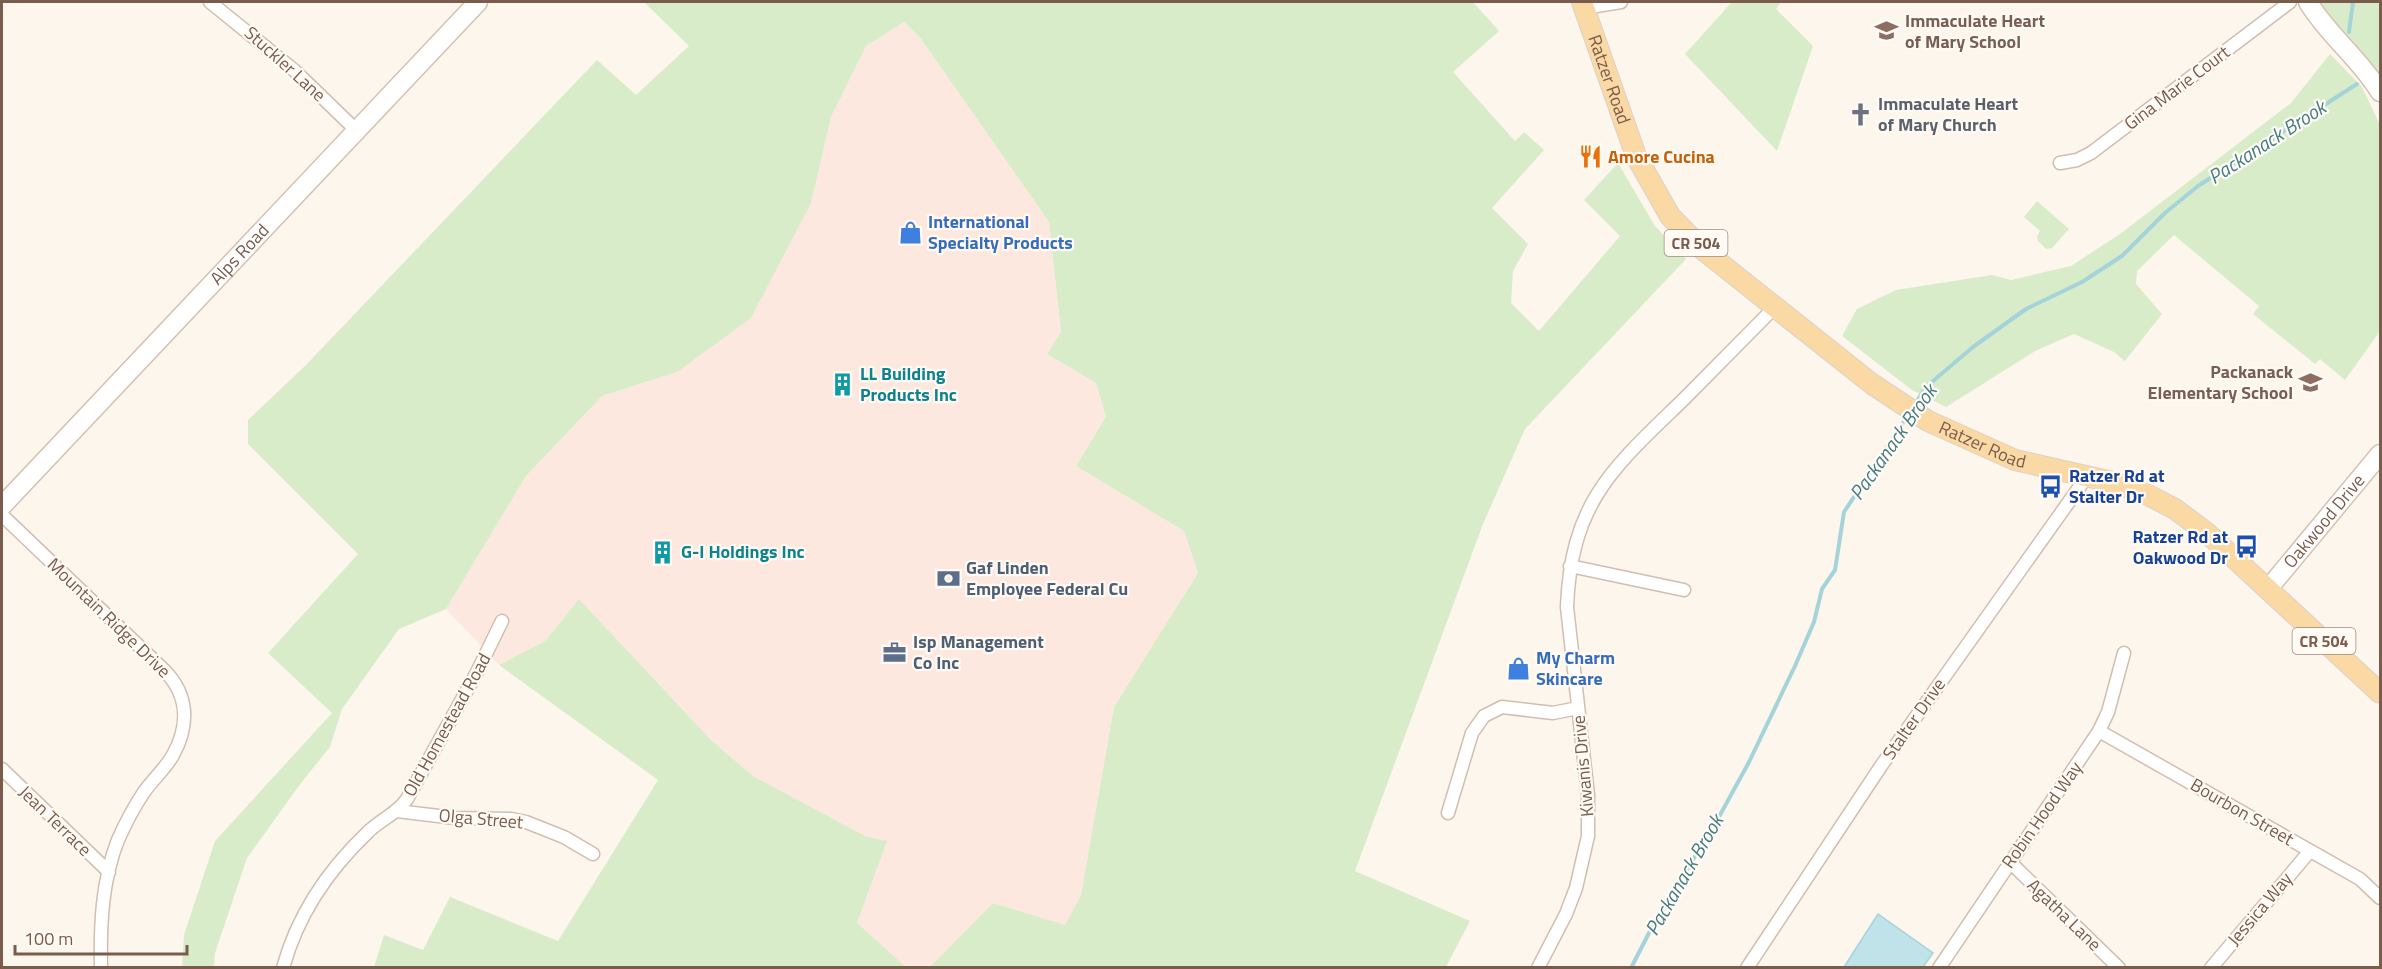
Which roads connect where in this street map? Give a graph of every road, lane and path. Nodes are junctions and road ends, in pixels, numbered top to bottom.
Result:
1 (210, 2) edge
2 (477, 2) edge
3 (1621, 2) edge
4 (2290, 2) edge
5 (2308, 2) edge
6 (1583, 5) edge
7 (2380, 92) edge
8 (356, 130) junction
9 (2060, 163) dead end
10 (1774, 308) junction
11 (2380, 454) edge
12 (2088, 475) junction
13 (2, 506) edge
14 (2, 515) edge
15 (1570, 566) junction
16 (2268, 589) junction
17 (1684, 590) dead end
18 (502, 621) dead end
19 (2124, 653) dead end
20 (2379, 688) edge
21 (1578, 708) junction
22 (2099, 731) junction
23 (2, 769) edge
24 (397, 811) junction
25 (1448, 813) dead end
26 (2310, 851) junction
27 (593, 854) dead end
28 (2010, 862) junction
29 (109, 872) junction
30 (2380, 898) edge
31 (100, 968) edge
32 (283, 968) edge
33 (1538, 968) edge
34 (1747, 968) edge
35 (1939, 968) edge
36 (2119, 968) edge
37 (2211, 968) edge

1 - 8 street, Stuckler Lane
2 - 8 main road, Alps Road
3 - 6 street
4 - 9 street, Gina Marie Court
5 - 7 main road
6 - 10 main road, Ratzer Road / CR 504
8 - 13 main road, Alps Road
10 - 12 main road, Ratzer Road / CR 504
10 - 15 street, Kiwanis Drive
11 - 16 main road, Oakwood Drive
12 - 16 main road, Ratzer Road / CR 504
12 - 34 street, Stalter Drive
14 - 29 street, Mountain Ridge Drive
15 - 17 street
15 - 21 street, Kiwanis Drive
16 - 20 main road, Ratzer Road / CR 504
18 - 24 street, Old Homestead Road
19 - 22 street, Robin Hood Way
21 - 25 street
21 - 33 street, Kiwanis Drive
22 - 26 street, Bourbon Street
22 - 28 street, Robin Hood Way
23 - 29 street, Jean Terrace
24 - 27 street, Olga Street
24 - 32 street, Old Homestead Road
26 - 30 street, Bourbon Street
26 - 37 street, Jessica Way
28 - 35 street, Robin Hood Way
28 - 36 street, Agatha Lane
29 - 31 street, Mountain Ridge Drive

